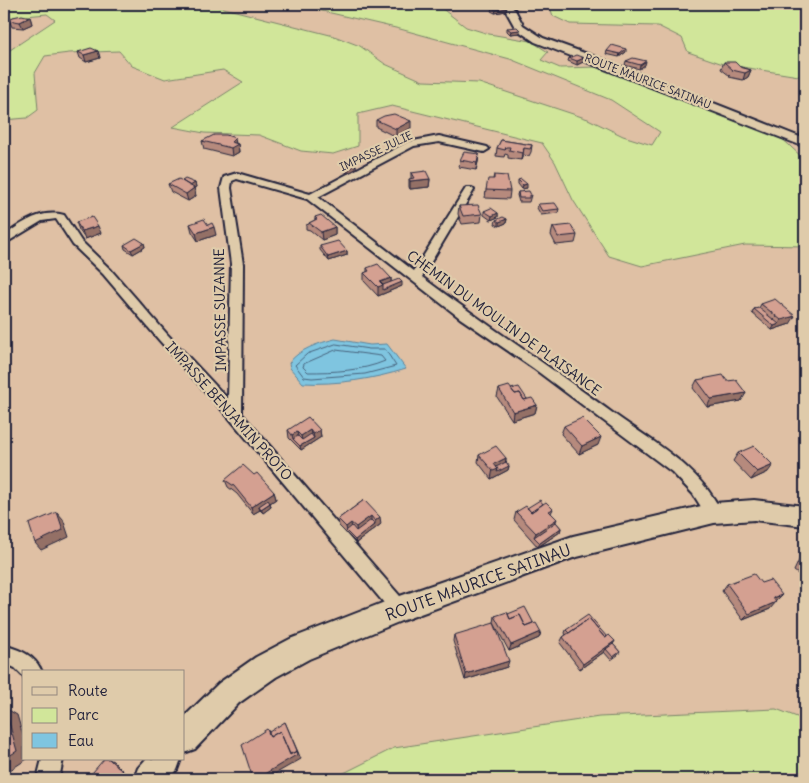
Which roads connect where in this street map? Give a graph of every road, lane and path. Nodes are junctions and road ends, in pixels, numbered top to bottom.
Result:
1 (503, 4) edge
2 (805, 143) edge
3 (484, 149) dead end
4 (230, 176) joint
5 (469, 190) dead end
6 (311, 197) junction
7 (4, 241) edge
8 (416, 277) junction
9 (236, 415) junction
10 (714, 513) junction
11 (805, 516) edge
12 (400, 609) junction
13 (4, 654) edge
14 (30, 670) edge
15 (185, 737) edge
16 (53, 760) edge
17 (165, 760) edge
18 (48, 779) edge
19 (149, 779) edge

1 - 2 main road, ROUTE MAURICE SATINAU
3 - 6 street, IMPASSE JULIE
4 - 6 street, CHEMIN DU MOULIN DE PLAISANCE
4 - 9 street, IMPASSE SUZANNE
5 - 8 street
6 - 8 street, CHEMIN DU MOULIN DE PLAISANCE
7 - 9 street, IMPASSE BENJAMIN PROTO
8 - 10 street, CHEMIN DU MOULIN DE PLAISANCE
9 - 12 street, IMPASSE BENJAMIN PROTO
10 - 11 main road, ROUTE MAURICE SATINAU
10 - 12 main road, ROUTE MAURICE SATINAU
12 - 15 main road, ROUTE MAURICE SATINAU
13 - 14 street
16 - 18 street
17 - 19 main road

